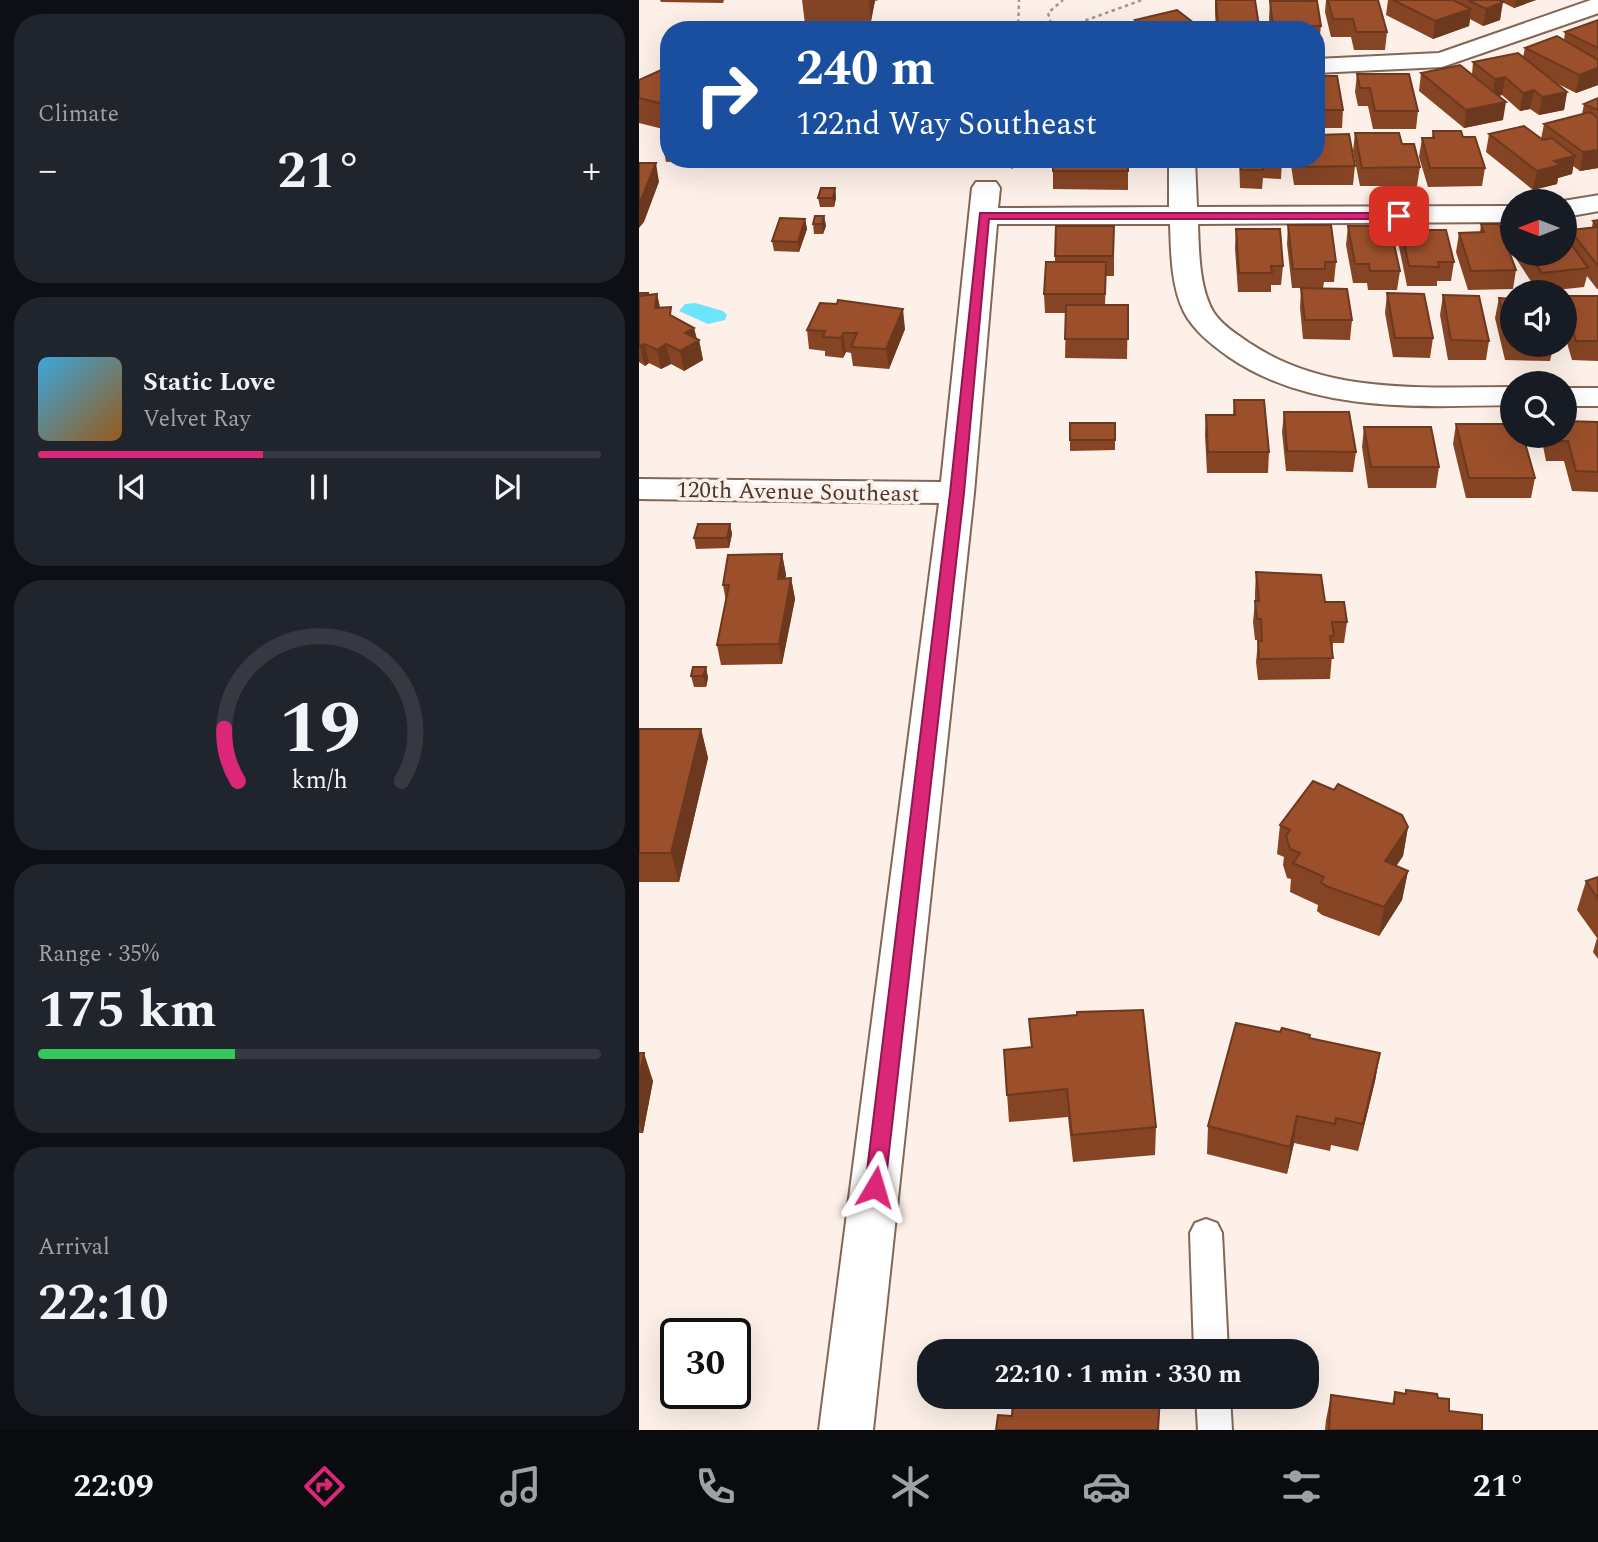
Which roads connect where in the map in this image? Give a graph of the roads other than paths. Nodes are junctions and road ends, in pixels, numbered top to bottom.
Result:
1 (1598, 5) edge
2 (1325, 66) edge
3 (1182, 168) edge
4 (1598, 203) edge
5 (1577, 207) edge
6 (1500, 214) edge
7 (1185, 216) junction
8 (1500, 396) edge
9 (1577, 397) edge
10 (1598, 397) edge
11 (639, 489) edge
12 (957, 493) junction
13 (1206, 1233) dead end
14 (1210, 1339) edge
15 (1214, 1409) edge
16 (846, 1430) edge
17 (1215, 1430) edge

1 - 2 street
3 - 7 street
4 - 5 street
6 - 7 street
7 - 8 street
7 - 12 street
9 - 10 street
11 - 12 street, 120th Avenue Southeast
12 - 16 street
13 - 14 lane
15 - 17 lane

